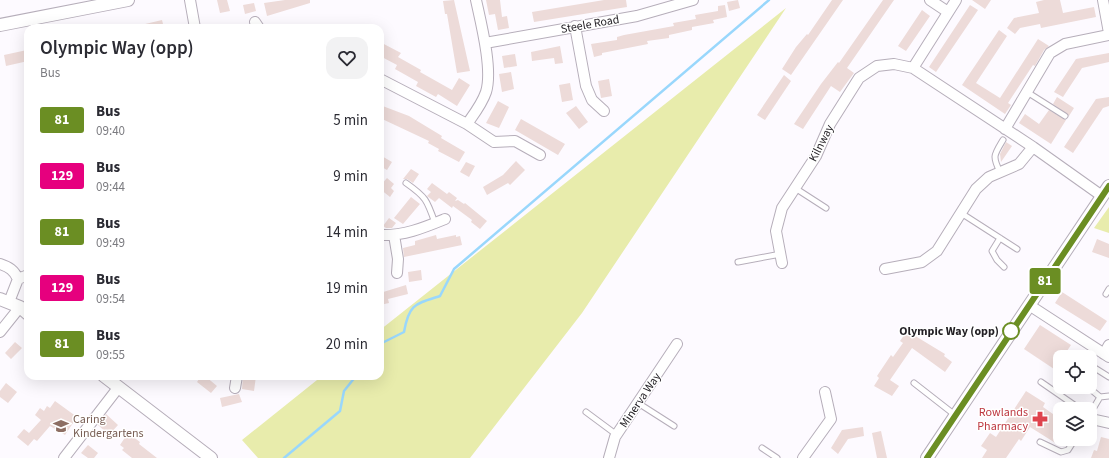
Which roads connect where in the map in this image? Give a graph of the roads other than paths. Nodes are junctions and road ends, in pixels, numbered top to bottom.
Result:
1 (128, 0) edge
2 (190, 0) edge
3 (476, 0) edge
4 (694, 0) edge
5 (930, 0) edge
6 (956, 0) edge
7 (1103, 0) edge
8 (948, 12) junction
9 (194, 24) edge
10 (0, 25) edge
11 (575, 26) junction
12 (1109, 34) edge
13 (485, 43) junction
14 (913, 68) junction
15 (384, 80) edge
16 (1027, 92) junction
17 (604, 111) dead end
18 (1065, 116) dead end
19 (467, 124) junction
20 (1005, 129) junction
21 (1003, 140) dead end
22 (1033, 147) junction
23 (540, 156) dead end
24 (1000, 172) junction
25 (406, 183) dead end
26 (1109, 186) edge
27 (795, 188) junction
28 (1102, 196) junction
29 (826, 208) dead end
30 (961, 213) junction
31 (445, 219) dead end
32 (435, 223) junction
33 (384, 235) edge
34 (394, 235) junction
35 (1000, 238) junction
36 (1017, 248) dead end
37 (781, 259) joint
38 (738, 262) dead end
39 (0, 264) edge
40 (1004, 267) dead end
41 (885, 269) dead end
42 (397, 273) dead end
43 (23, 277) edge
44 (14, 305) edge
45 (1029, 305) junction
46 (0, 332) edge
47 (677, 344) dead end
48 (1109, 345) edge
49 (1106, 355) edge
50 (1097, 369) edge
51 (1109, 377) edge
52 (109, 380) edge
53 (236, 380) edge
54 (1041, 382) dead end
55 (914, 383) dead end
56 (118, 388) junction
57 (235, 388) dead end
58 (825, 392) dead end
59 (1096, 394) edge
60 (1109, 396) edge
61 (1100, 397) junction
62 (1070, 402) edge
63 (638, 403) junction
64 (1097, 404) edge
65 (586, 412) dead end
66 (955, 415) junction
67 (1097, 420) edge
68 (1109, 423) edge
69 (674, 426) dead end
70 (617, 435) junction
71 (1040, 442) dead end
72 (1071, 446) edge
73 (762, 448) dead end
74 (64, 458) edge
75 (211, 458) edge
76 (609, 458) edge
77 (777, 458) edge
78 (803, 458) edge
79 (927, 458) edge

1 - 10 street
2 - 9 street
3 - 13 street
4 - 11 street, Steele Road
5 - 8 street
6 - 8 street
7 - 12 street
8 - 14 street
11 - 13 street, Steele Road
11 - 17 street
12 - 16 street
13 - 19 street
14 - 20 street, Kilnway
14 - 27 street, Kilnway
15 - 19 street
16 - 18 lane
16 - 20 street
19 - 23 street
20 - 22 street, Kilnway
21 - 24 lane
22 - 24 street
22 - 28 street, Kilnway
24 - 30 street
25 - 32 lane
26 - 28 street
27 - 29 lane
27 - 37 street, Kilnway
28 - 45 street
30 - 35 lane
30 - 41 street
31 - 32 street
32 - 34 street
33 - 34 street
34 - 42 street
35 - 36 lane
35 - 40 lane
37 - 38 lane
39 - 43 street
43 - 44 street
44 - 46 street
45 - 49 street
45 - 66 street
47 - 63 street, Minerva Way
48 - 49 street
50 - 51 lane
52 - 56 street
53 - 57 street
54 - 62 lane
55 - 66 lane
56 - 74 street
56 - 75 street
58 - 78 street
59 - 61 lane
60 - 61 lane
61 - 64 lane
63 - 69 lane
63 - 70 street, Minerva Way
65 - 70 lane
66 - 79 street
67 - 68 street
70 - 76 street, Minerva Way
71 - 72 lane
73 - 77 lane

